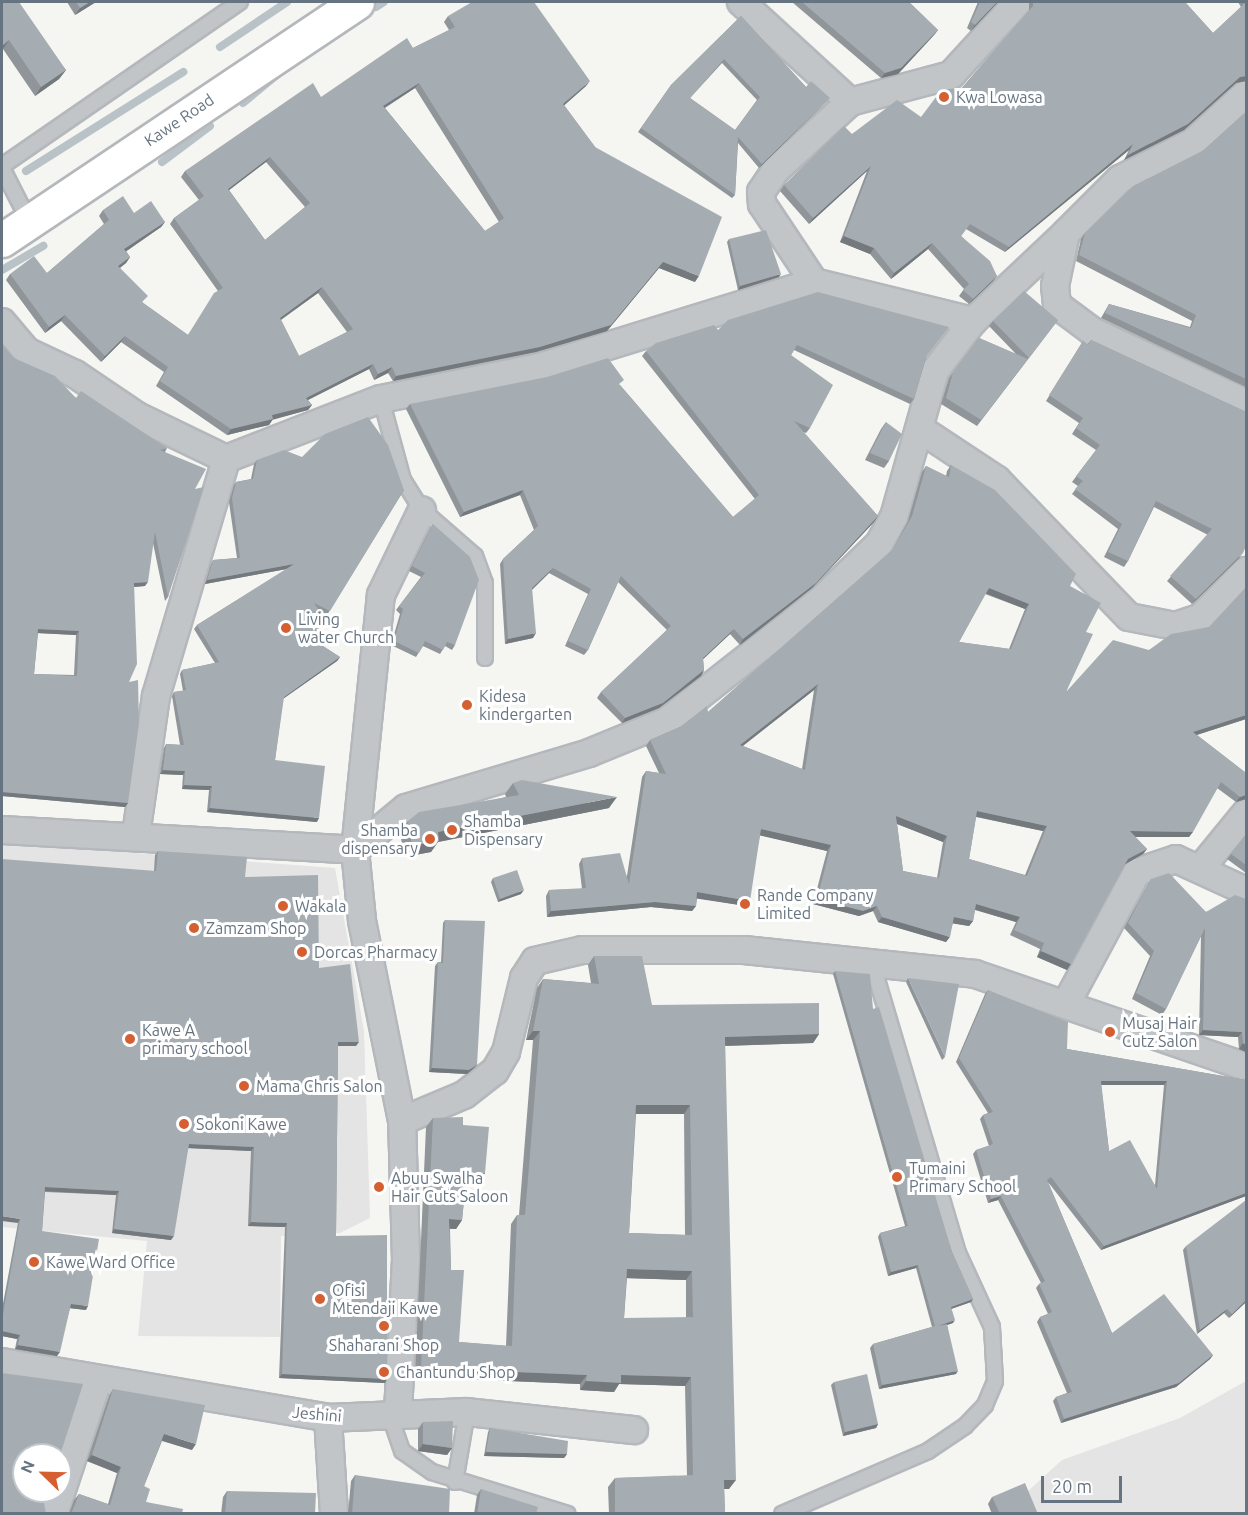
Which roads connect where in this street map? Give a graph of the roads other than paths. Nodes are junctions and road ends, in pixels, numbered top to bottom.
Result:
1 (240, 2) edge
2 (357, 2) edge
3 (741, 2) edge
4 (1018, 2) edge
5 (1246, 94) edge
6 (850, 102) junction
7 (2, 167) edge
8 (29, 221) junction
9 (1066, 234) junction
10 (2, 240) edge
11 (814, 282) junction
12 (973, 321) junction
13 (2, 322) edge
14 (381, 399) junction
15 (1246, 403) edge
16 (920, 429) junction
17 (226, 459) junction
18 (422, 510) junction
19 (1246, 571) edge
20 (485, 658) dead end
21 (1246, 813) edge
22 (2, 830) edge
23 (136, 835) junction
24 (355, 850) junction
25 (1201, 868) junction
26 (1246, 891) edge
27 (872, 963) junction
28 (1066, 1004) junction
29 (1246, 1067) edge
30 (402, 1121) junction
31 (2, 1362) edge
32 (98, 1380) junction
33 (467, 1412) junction
34 (394, 1414) junction
35 (328, 1418) junction
36 (634, 1430) dead end
37 (455, 1482) junction
38 (54, 1514) edge
39 (334, 1514) edge
40 (568, 1514) edge
41 (782, 1514) edge

1 - 7 lane
2 - 8 main road, Kawe Road
3 - 6 street
4 - 6 street
5 - 9 street
6 - 11 street
7 - 8 lane
8 - 10 main road, Kawe Road
9 - 12 street
9 - 15 street
11 - 12 street
11 - 14 street
12 - 16 street
13 - 17 street
14 - 17 street
14 - 18 lane
16 - 19 street
16 - 24 street
17 - 23 street
18 - 20 lane
18 - 24 street
21 - 25 street
22 - 23 street
23 - 24 street
24 - 30 street
25 - 26 street
25 - 28 street
27 - 28 street
27 - 30 street
27 - 41 lane
28 - 29 street
30 - 34 street
31 - 32 street, Jeshini
32 - 35 street, Jeshini
32 - 38 street
33 - 34 street, Jeshini
33 - 36 street, Jeshini
33 - 37 lane
34 - 35 street, Jeshini
34 - 37 lane
35 - 39 street
37 - 40 lane

